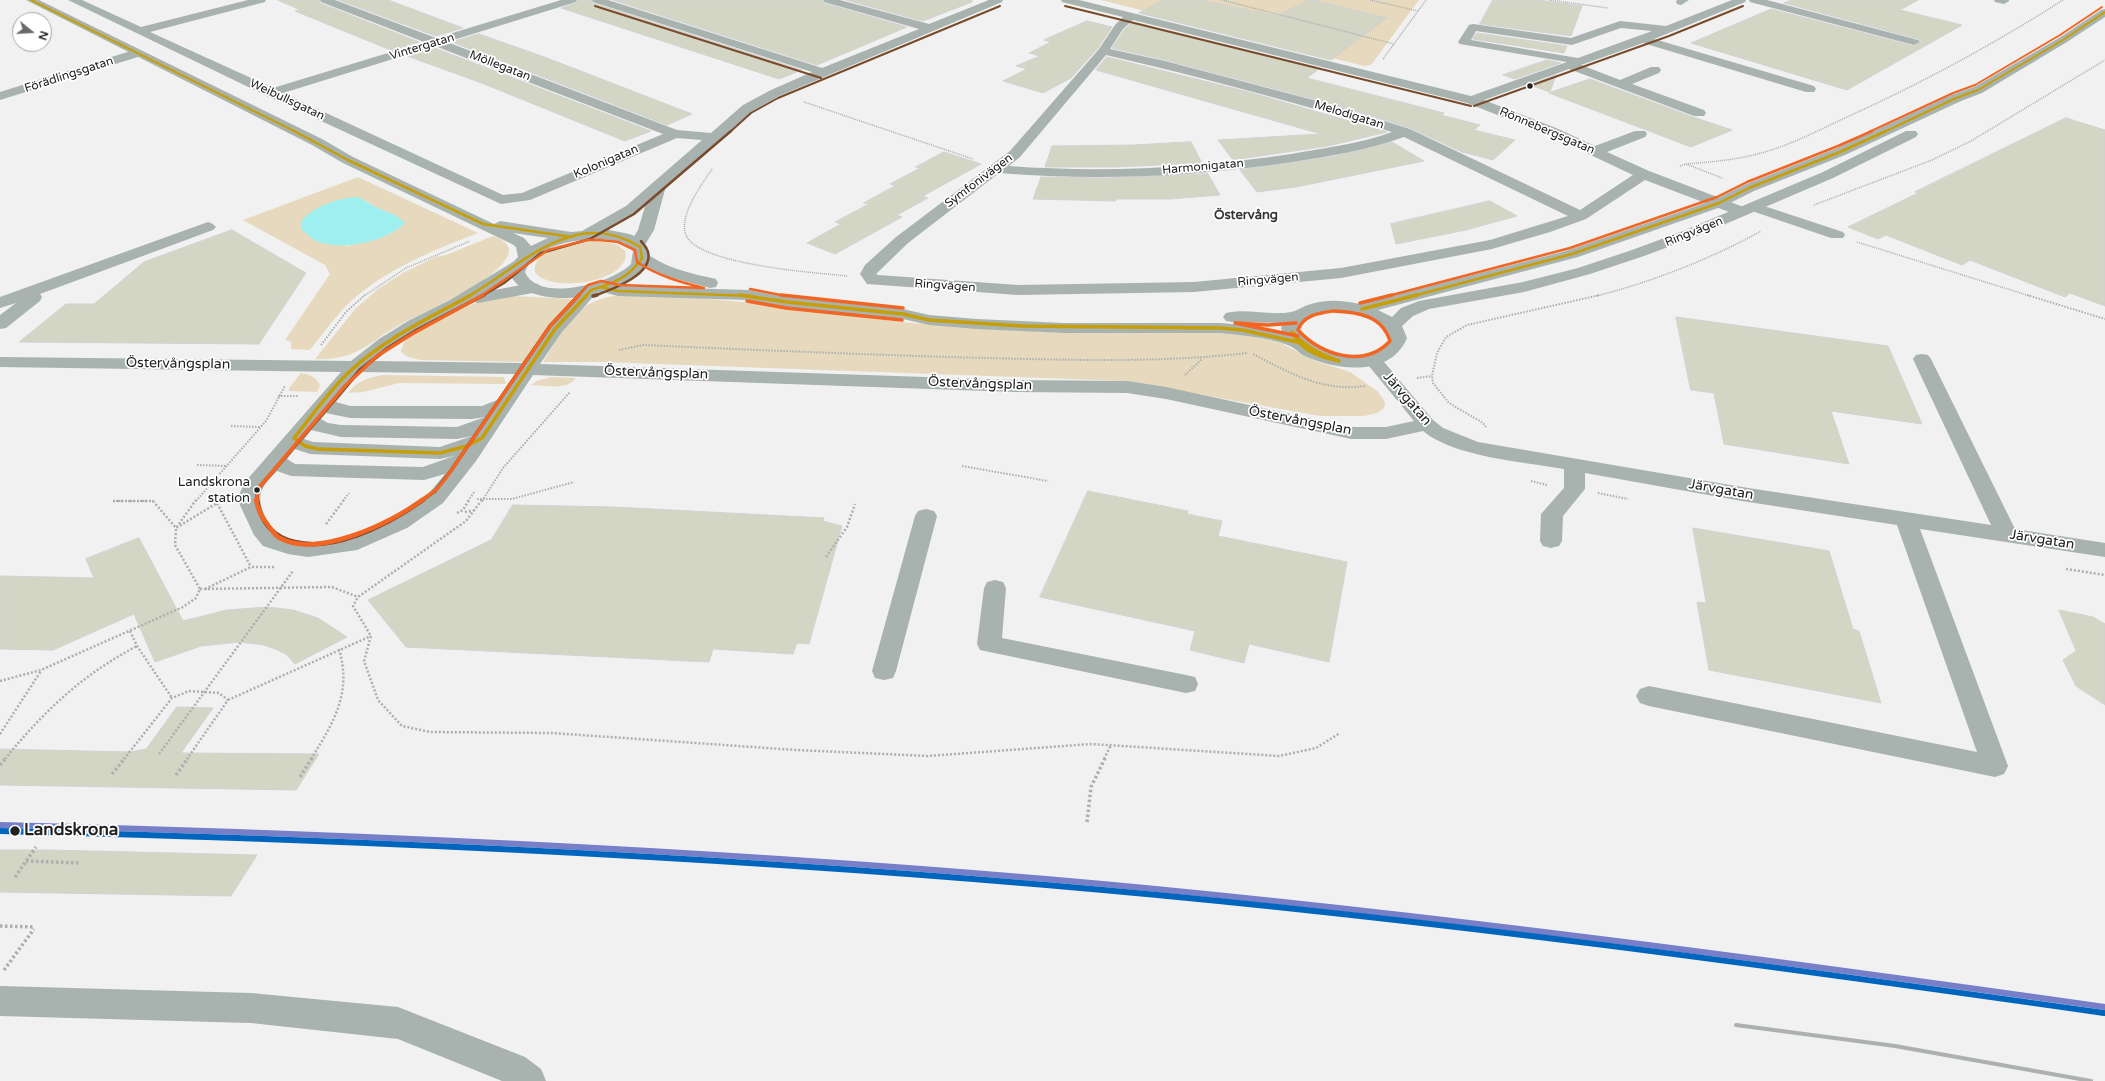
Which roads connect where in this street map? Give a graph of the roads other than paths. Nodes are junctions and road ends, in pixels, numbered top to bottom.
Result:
1 (31, 0) edge
2 (73, 0) edge
3 (261, 0) edge
4 (325, 0) edge
5 (572, 0) edge
6 (597, 0) edge
7 (828, 0) edge
8 (998, 0) edge
9 (1066, 0) edge
10 (1740, 0) edge
11 (1754, 0) edge
12 (2105, 12) edge
13 (1130, 16) junction
14 (929, 28) junction
15 (1667, 30) junction
16 (140, 31) junction
17 (1643, 39) junction
18 (438, 42) junction
19 (1914, 42) dead end
20 (1103, 51) junction
21 (137, 53) junction
22 (1574, 64) junction
23 (1655, 70) dead end
24 (822, 72) junction
25 (1620, 84) junction
26 (1810, 89) dead end
27 (1978, 90) junction
28 (272, 93) junction
29 (0, 96) edge
30 (1472, 100) junction
31 (1700, 113) dead end
32 (1405, 132) junction
33 (675, 134) junction
34 (1640, 134) dead end
35 (713, 137) junction
36 (1596, 151) junction
37 (998, 169) junction
38 (1644, 174) junction
39 (659, 186) junction
40 (501, 200) joint
41 (1719, 203) junction
42 (1747, 210) junction
43 (1581, 216) junction
44 (483, 224) junction
45 (208, 227) dead end
46 (588, 234) junction
47 (1837, 235) road end
48 (572, 236) junction
49 (640, 251) junction
50 (522, 261) junction
51 (873, 280) joint
52 (50, 284) junction
53 (532, 288) junction
54 (596, 289) junction
55 (748, 295) junction
56 (0, 303) edge
57 (456, 304) junction
58 (1362, 309) junction
59 (903, 314) junction
60 (1296, 317) junction
61 (0, 324) edge
62 (1392, 326) junction
63 (1297, 342) junction
64 (1922, 359) dead end
65 (1373, 360) junction
66 (0, 362) edge
67 (356, 366) junction
68 (528, 369) junction
69 (507, 399) junction
70 (325, 402) junction
71 (311, 418) junction
72 (495, 418) junction
73 (1426, 424) junction
74 (294, 438) junction
75 (482, 438) junction
76 (470, 456) junction
77 (274, 461) junction
78 (1574, 464) junction
79 (926, 516) dead end
80 (1906, 519) junction
81 (2007, 535) junction
82 (1551, 541) dead end
83 (2105, 550) edge
84 (995, 588) dead end
85 (884, 671) dead end
86 (1186, 684) dead end
87 (1649, 696) dead end
88 (0, 1001) edge
89 (529, 1081) edge

1 - 21 main road, Ringvägen
2 - 16 street, Weibullsgatan
3 - 16 street
4 - 18 street, Möllegatan
5 - 18 street, Vintergatan
6 - 24 street
7 - 14 street
8 - 14 street
9 - 13 street, Rönnebergsgatan
10 - 15 street
11 - 19 street
12 - 27 main road, Ringvägen
13 - 20 street, Symfonivägen
13 - 30 street, Rönnebergsgatan
14 - 24 street
15 - 17 street
15 - 22 street
16 - 28 street, Weibullsgatan
17 - 22 street
17 - 26 street
18 - 28 street, Vintergatan
18 - 33 street, Möllegatan
20 - 32 street, Melodigatan
20 - 37 street, Symfonivägen
21 - 29 street, Förädlingsgatan
21 - 44 main road, Ringvägen
22 - 25 street
22 - 30 street
23 - 25 street
24 - 35 street
25 - 31 street
27 - 41 main road, Ringvägen
27 - 42 main road, Ringvägen
28 - 40 street, Weibullsgatan
30 - 36 street, Rönnebergsgatan
32 - 37 street, Harmonigatan
32 - 43 street, Melodigatan
33 - 35 street, Kolonigatan
33 - 40 street, Kolonigatan
34 - 36 street
35 - 39 street
36 - 38 street, Rönnebergsgatan
37 - 51 street, Symfonivägen
38 - 41 street, Rönnebergsgatan
38 - 43 street, Ringvägen
39 - 46 street
39 - 49 street
41 - 42 street, Rönnebergsgatan
41 - 58 main road, Ringvägen
42 - 47 street, Rönnebergsgatan
42 - 62 main road, Ringvägen
43 - 51 street, Ringvägen
44 - 48 main road, Ringvägen
44 - 50 main road, Ringvägen
45 - 52 street
46 - 48 main road, Ringvägen
46 - 49 main road, Ringvägen
48 - 50 main road, Ringvägen
49 - 54 main road, Ringvägen
49 - 55 main road, Ringvägen
50 - 53 main road, Ringvägen
50 - 57 street
52 - 56 street
52 - 61 street
53 - 54 main road, Ringvägen
53 - 57 street
54 - 55 main road, Ringvägen
54 - 68 street
55 - 59 main road, Ringvägen
57 - 67 street
58 - 60 main road, Ringvägen
58 - 62 main road, Ringvägen
59 - 60 main road, Ringvägen
59 - 63 main road, Ringvägen
60 - 63 main road
62 - 65 main road, Ringvägen
63 - 65 main road, Ringvägen
64 - 81 street
65 - 73 street, Järvgatan
66 - 67 street, Östervångsplan
67 - 68 street, Östervångsplan
67 - 70 street
68 - 69 street
68 - 73 street, Östervångsplan
69 - 70 street
69 - 72 street
70 - 71 street
71 - 72 street
71 - 74 street
72 - 75 street
73 - 78 street, Järvgatan
74 - 75 street
74 - 77 street
75 - 76 street
76 - 77 street
76 - 77 street
78 - 80 street, Järvgatan
78 - 82 street
79 - 85 street
80 - 81 street, Järvgatan
80 - 87 street
81 - 83 street, Järvgatan
84 - 86 street
88 - 89 street

